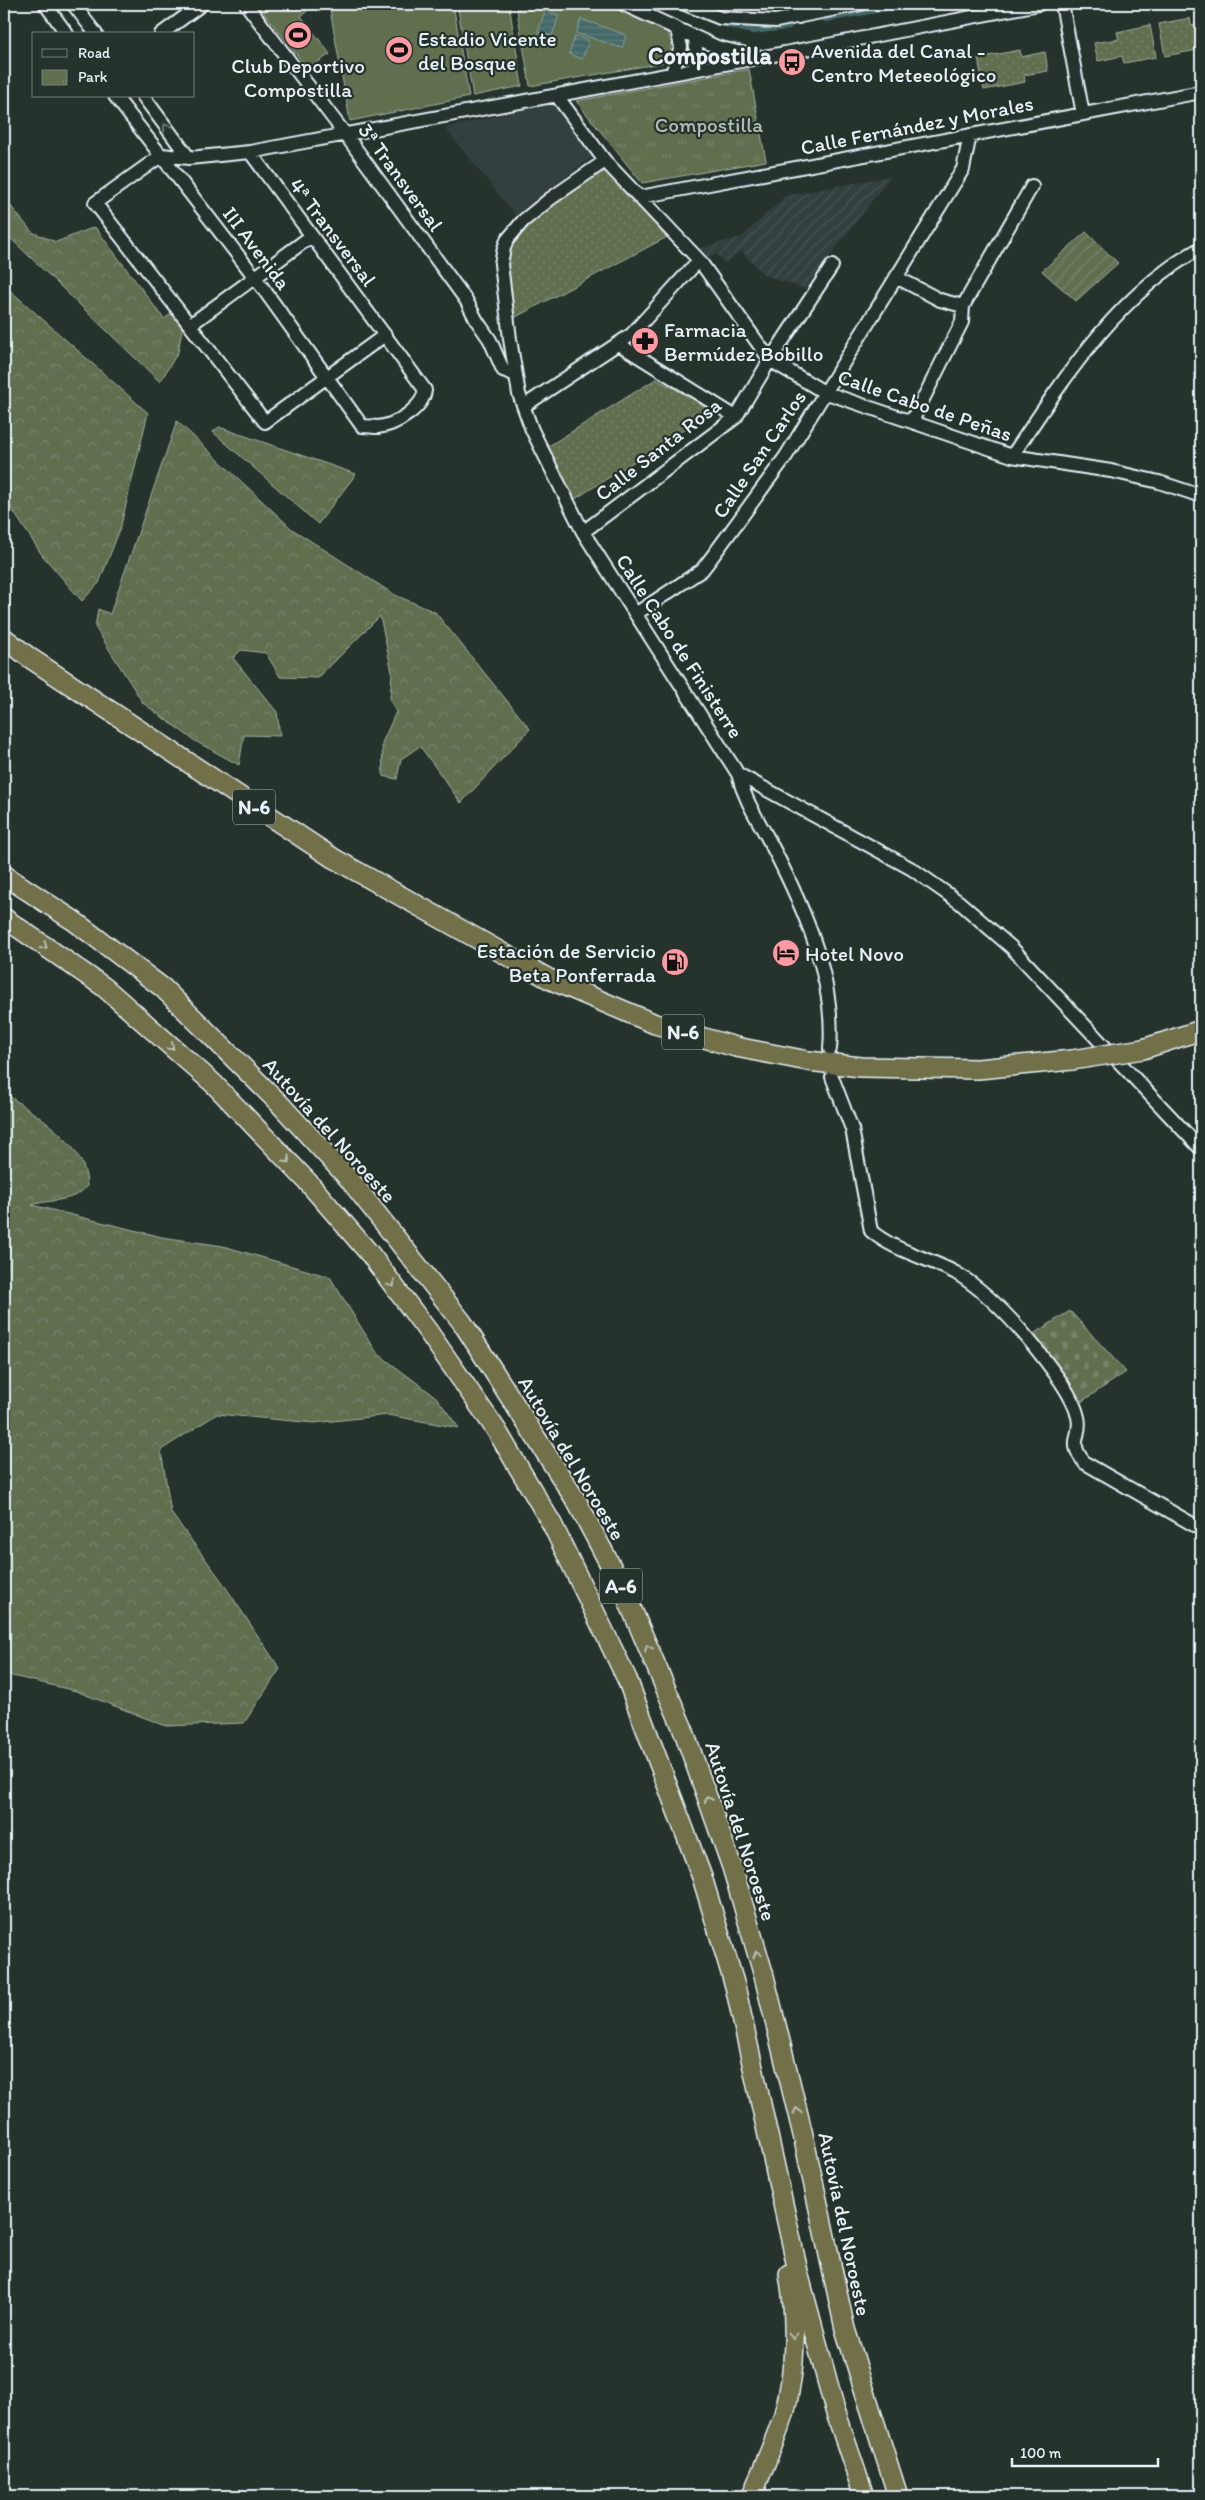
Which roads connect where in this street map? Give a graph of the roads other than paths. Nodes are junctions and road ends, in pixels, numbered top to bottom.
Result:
1 (45, 4) edge
2 (73, 4) edge
3 (246, 4) edge
4 (623, 4) edge
5 (684, 4) edge
6 (788, 4) edge
7 (861, 4) edge
8 (1039, 4) edge
9 (1062, 4) edge
10 (198, 5) edge
11 (1000, 7) edge
12 (799, 16) junction
13 (677, 30) junction
14 (66, 32) edge
15 (94, 32) edge
16 (164, 32) edge
17 (695, 38) junction
18 (765, 56) junction
19 (694, 70) junction
20 (672, 73) junction
21 (1201, 92) edge
22 (557, 96) junction
23 (117, 98) edge
24 (144, 98) edge
25 (1083, 114) junction
26 (345, 134) junction
27 (970, 135) junction
28 (250, 152) junction
29 (162, 155) junction
30 (189, 158) junction
31 (606, 160) junction
32 (1032, 186) dead end
33 (640, 197) junction
34 (310, 237) junction
35 (1201, 248) edge
36 (699, 260) junction
37 (832, 266) dead end
38 (254, 276) junction
39 (896, 277) junction
40 (962, 306) junction
41 (190, 325) junction
42 (385, 335) junction
43 (620, 344) junction
44 (770, 360) junction
45 (516, 375) junction
46 (326, 378) junction
47 (824, 392) junction
48 (524, 406) junction
49 (736, 417) junction
50 (912, 421) junction
51 (362, 426) joint
52 (1012, 456) junction
53 (1201, 496) edge
54 (583, 532) junction
55 (637, 613) junction
56 (4, 638) edge
57 (738, 774) junction
58 (4, 875) edge
59 (4, 918) edge
60 (1201, 1030) edge
61 (1201, 1039) edge
62 (1201, 1045) edge
63 (830, 1048) dead end
64 (1143, 1049) junction
65 (832, 1077) dead end
66 (1201, 1149) edge
67 (1201, 1529) edge
68 (709, 1904) junction
69 (803, 2135) junction
70 (752, 2496) edge
71 (864, 2496) edge
72 (898, 2496) edge
73 (908, 2496) edge

1 - 14 street
2 - 15 street
3 - 26 street, 3ª Transversal
4 - 13 street
5 - 12 street
6 - 12 street
7 - 12 street
8 - 11 street
9 - 25 street
10 - 16 street
11 - 18 street
13 - 17 street
13 - 20 street
17 - 18 street
17 - 19 street
18 - 19 street
19 - 20 street
20 - 22 street
21 - 25 street, Calle Fernández y Morales
22 - 26 street
22 - 31 street, Calle Cabo de Peñas
23 - 29 street, III Avenida
30 -> 24 street
25 - 27 street, Calle Fernández y Morales
26 - 28 street
26 - 45 street, 3ª Transversal
27 - 33 street, Calle Fernández y Morales
27 - 39 street, Calle San Carlos
28 - 30 street
28 - 34 street, 4ª Transversal
29 - 30 street
29 - 38 street, III Avenida
29 - 41 street
31 - 33 street, Calle Cabo de Peñas
31 - 45 street, Calle Cabo de Finisterre
32 - 40 street
33 - 36 street, Calle Cabo de Peñas
34 - 38 street
34 - 42 street, 4ª Transversal
35 - 52 street
36 - 43 street
36 - 44 street, Calle Cabo de Peñas
37 - 44 street, Calle Santa Rosa
38 - 41 street
38 - 46 street, III Avenida
39 - 40 street
39 - 47 street, Calle San Carlos
40 - 50 street
41 - 46 street
42 - 46 street
42 - 51 street, 4ª Transversal
43 - 48 street
43 - 49 street
44 - 47 street, Calle Cabo de Peñas
44 - 49 street, Calle Santa Rosa
45 - 48 street, Calle Cabo de Finisterre
46 - 51 street, III Avenida
47 - 50 street, Calle Cabo de Peñas
47 - 55 street, Calle San Carlos
48 - 54 street, Calle Cabo de Finisterre
49 - 54 street, Calle Santa Rosa
50 - 52 street, Calle Cabo de Peñas
52 - 53 street, Calle Cabo de Peñas
54 - 55 street, Calle Cabo de Finisterre
55 - 57 street, Calle Cabo de Finisterre
56 - 64 highway, N-6, bridge
57 - 63 street, Calle Cabo de Finisterre
57 - 66 street
69 -> 58 highway, Autovía del Noroeste / A-6
59 -> 68 highway, A-6
60 - 64 highway
61 - 64 highway, N-6
62 - 64 highway
65 - 67 street
68 -> 70 highway
68 - 71 highway, A-6
69 - 72 highway, Autovía del Noroeste / A-6
69 - 73 highway

